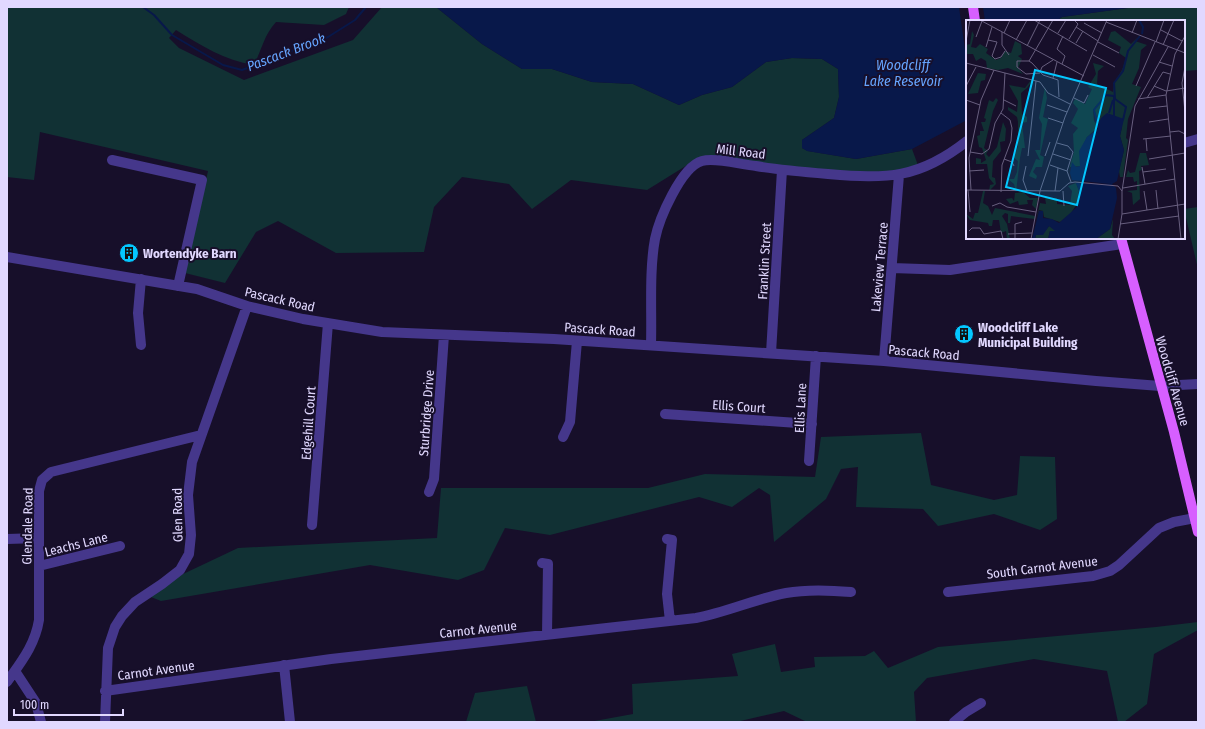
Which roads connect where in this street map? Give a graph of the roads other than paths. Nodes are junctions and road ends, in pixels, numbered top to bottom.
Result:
1 (973, 7) edge
2 (976, 20) edge
3 (1198, 140) edge
4 (966, 142) edge
5 (1185, 143) edge
6 (112, 160) dead end
7 (782, 170) junction
8 (899, 175) junction
9 (1121, 241) edge
10 (7, 257) edge
11 (892, 268) junction
12 (141, 279) junction
13 (178, 286) junction
14 (247, 306) junction
15 (328, 323) junction
16 (444, 335) junction
17 (577, 341) junction
18 (141, 345) dead end
19 (651, 345) junction
20 (772, 353) junction
21 (816, 356) junction
22 (884, 361) junction
23 (1198, 384) edge
24 (1160, 386) junction
25 (666, 414) dead end
26 (812, 424) junction
27 (201, 435) junction
28 (563, 437) dead end
29 (810, 462) dead end
30 (429, 492) dead end
31 (1195, 518) junction
32 (312, 525) dead end
33 (1198, 532) edge
34 (39, 538) junction
35 (7, 539) edge
36 (667, 540) dead end
37 (120, 546) dead end
38 (542, 563) dead end
39 (39, 566) junction
40 (850, 592) dead end
41 (948, 592) dead end
42 (670, 621) junction
43 (547, 635) junction
44 (284, 665) junction
45 (15, 671) junction
46 (7, 681) edge
47 (105, 690) junction
48 (981, 703) dead end
49 (41, 722) edge
50 (105, 722) edge
51 (290, 722) edge
52 (954, 722) edge

1 - 2 main road
3 - 5 street
4 - 8 street, Mill Road
6 - 13 street
7 - 8 street, Mill Road
7 - 19 street, Mill Road
7 - 20 street, Franklin Street
8 - 11 street, Lakeview Terrace
9 - 11 street
9 - 24 main road, Woodcliff Avenue
10 - 12 street, Pascack Road
11 - 22 street, Lakeview Terrace
12 - 13 street, Pascack Road
12 - 18 street
13 - 14 street, Pascack Road
14 - 15 street, Pascack Road
14 - 27 street, Glen Road
15 - 16 street, Pascack Road
15 - 32 street, Edgehill Court
16 - 17 street, Pascack Road
16 - 30 street, Sturbridge Drive
17 - 19 street, Pascack Road
17 - 28 street
19 - 20 street, Pascack Road
20 - 21 street, Pascack Road
21 - 22 street, Pascack Road
21 - 26 street, Ellis Lane
22 - 24 street, Pascack Road
23 - 24 street, Pascack Road
24 - 31 main road, Woodcliff Avenue
25 - 26 street, Ellis Court
26 - 29 street, Ellis Lane
27 - 34 street, Glendale Road
27 - 47 street, Glen Road
31 - 33 main road, Woodcliff Avenue
31 - 41 street, South Carnot Avenue
34 - 35 street
34 - 39 street, Glendale Road
36 - 42 street
37 - 39 street, Leachs Lane
38 - 43 street
39 - 45 street, Glendale Road
40 - 42 street, Carnot Avenue
42 - 43 street, Carnot Avenue
43 - 44 street, Carnot Avenue
44 - 47 street, Carnot Avenue
44 - 51 street
45 - 46 street, Glendale Road
45 - 49 street
47 - 50 street, Glen Road
48 - 52 street

